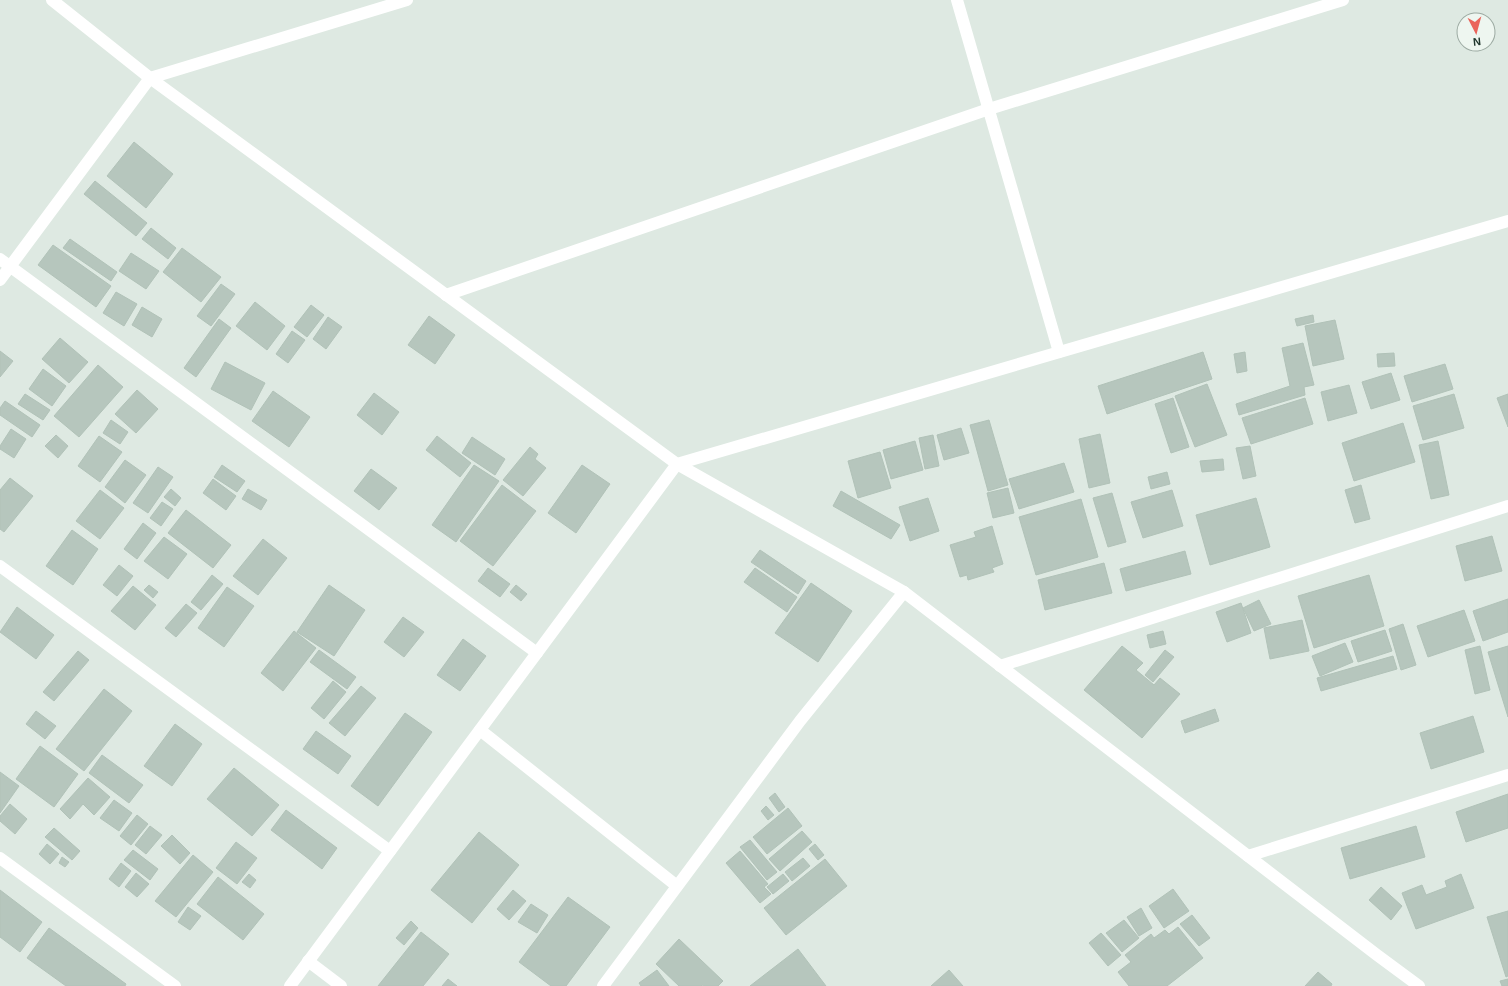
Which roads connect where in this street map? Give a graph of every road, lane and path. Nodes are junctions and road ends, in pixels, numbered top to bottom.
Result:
1 (52, 0) edge
2 (407, 0) edge
3 (957, 0) edge
4 (1343, 0) edge
5 (150, 78) junction
6 (989, 110) junction
7 (1508, 221) edge
8 (0, 259) edge
9 (10, 267) junction
10 (0, 280) edge
11 (446, 295) junction
12 (1059, 352) junction
13 (677, 464) junction
14 (1508, 506) edge
15 (0, 566) edge
16 (904, 592) junction
17 (537, 653) junction
18 (1000, 666) junction
19 (480, 730) junction
20 (1508, 775) edge
21 (390, 851) junction
22 (1248, 856) junction
23 (0, 858) edge
24 (677, 886) junction
25 (308, 961) junction
26 (175, 986) edge
27 (290, 986) edge
28 (341, 986) edge
29 (603, 986) edge
30 (1420, 986) edge

1 - 5 street
2 - 5 street
3 - 6 street
4 - 6 street
5 - 9 street
5 - 11 street
6 - 11 street
6 - 12 street
7 - 12 street
8 - 9 street
9 - 10 street
9 - 17 street
11 - 13 street
12 - 13 street
13 - 16 street
13 - 17 street
14 - 18 street
15 - 21 street
16 - 18 street
16 - 24 street
17 - 19 street
18 - 22 street
19 - 21 street
19 - 24 street
20 - 22 street
21 - 25 street
22 - 30 street
23 - 26 street
24 - 29 street
25 - 27 street
25 - 28 street

